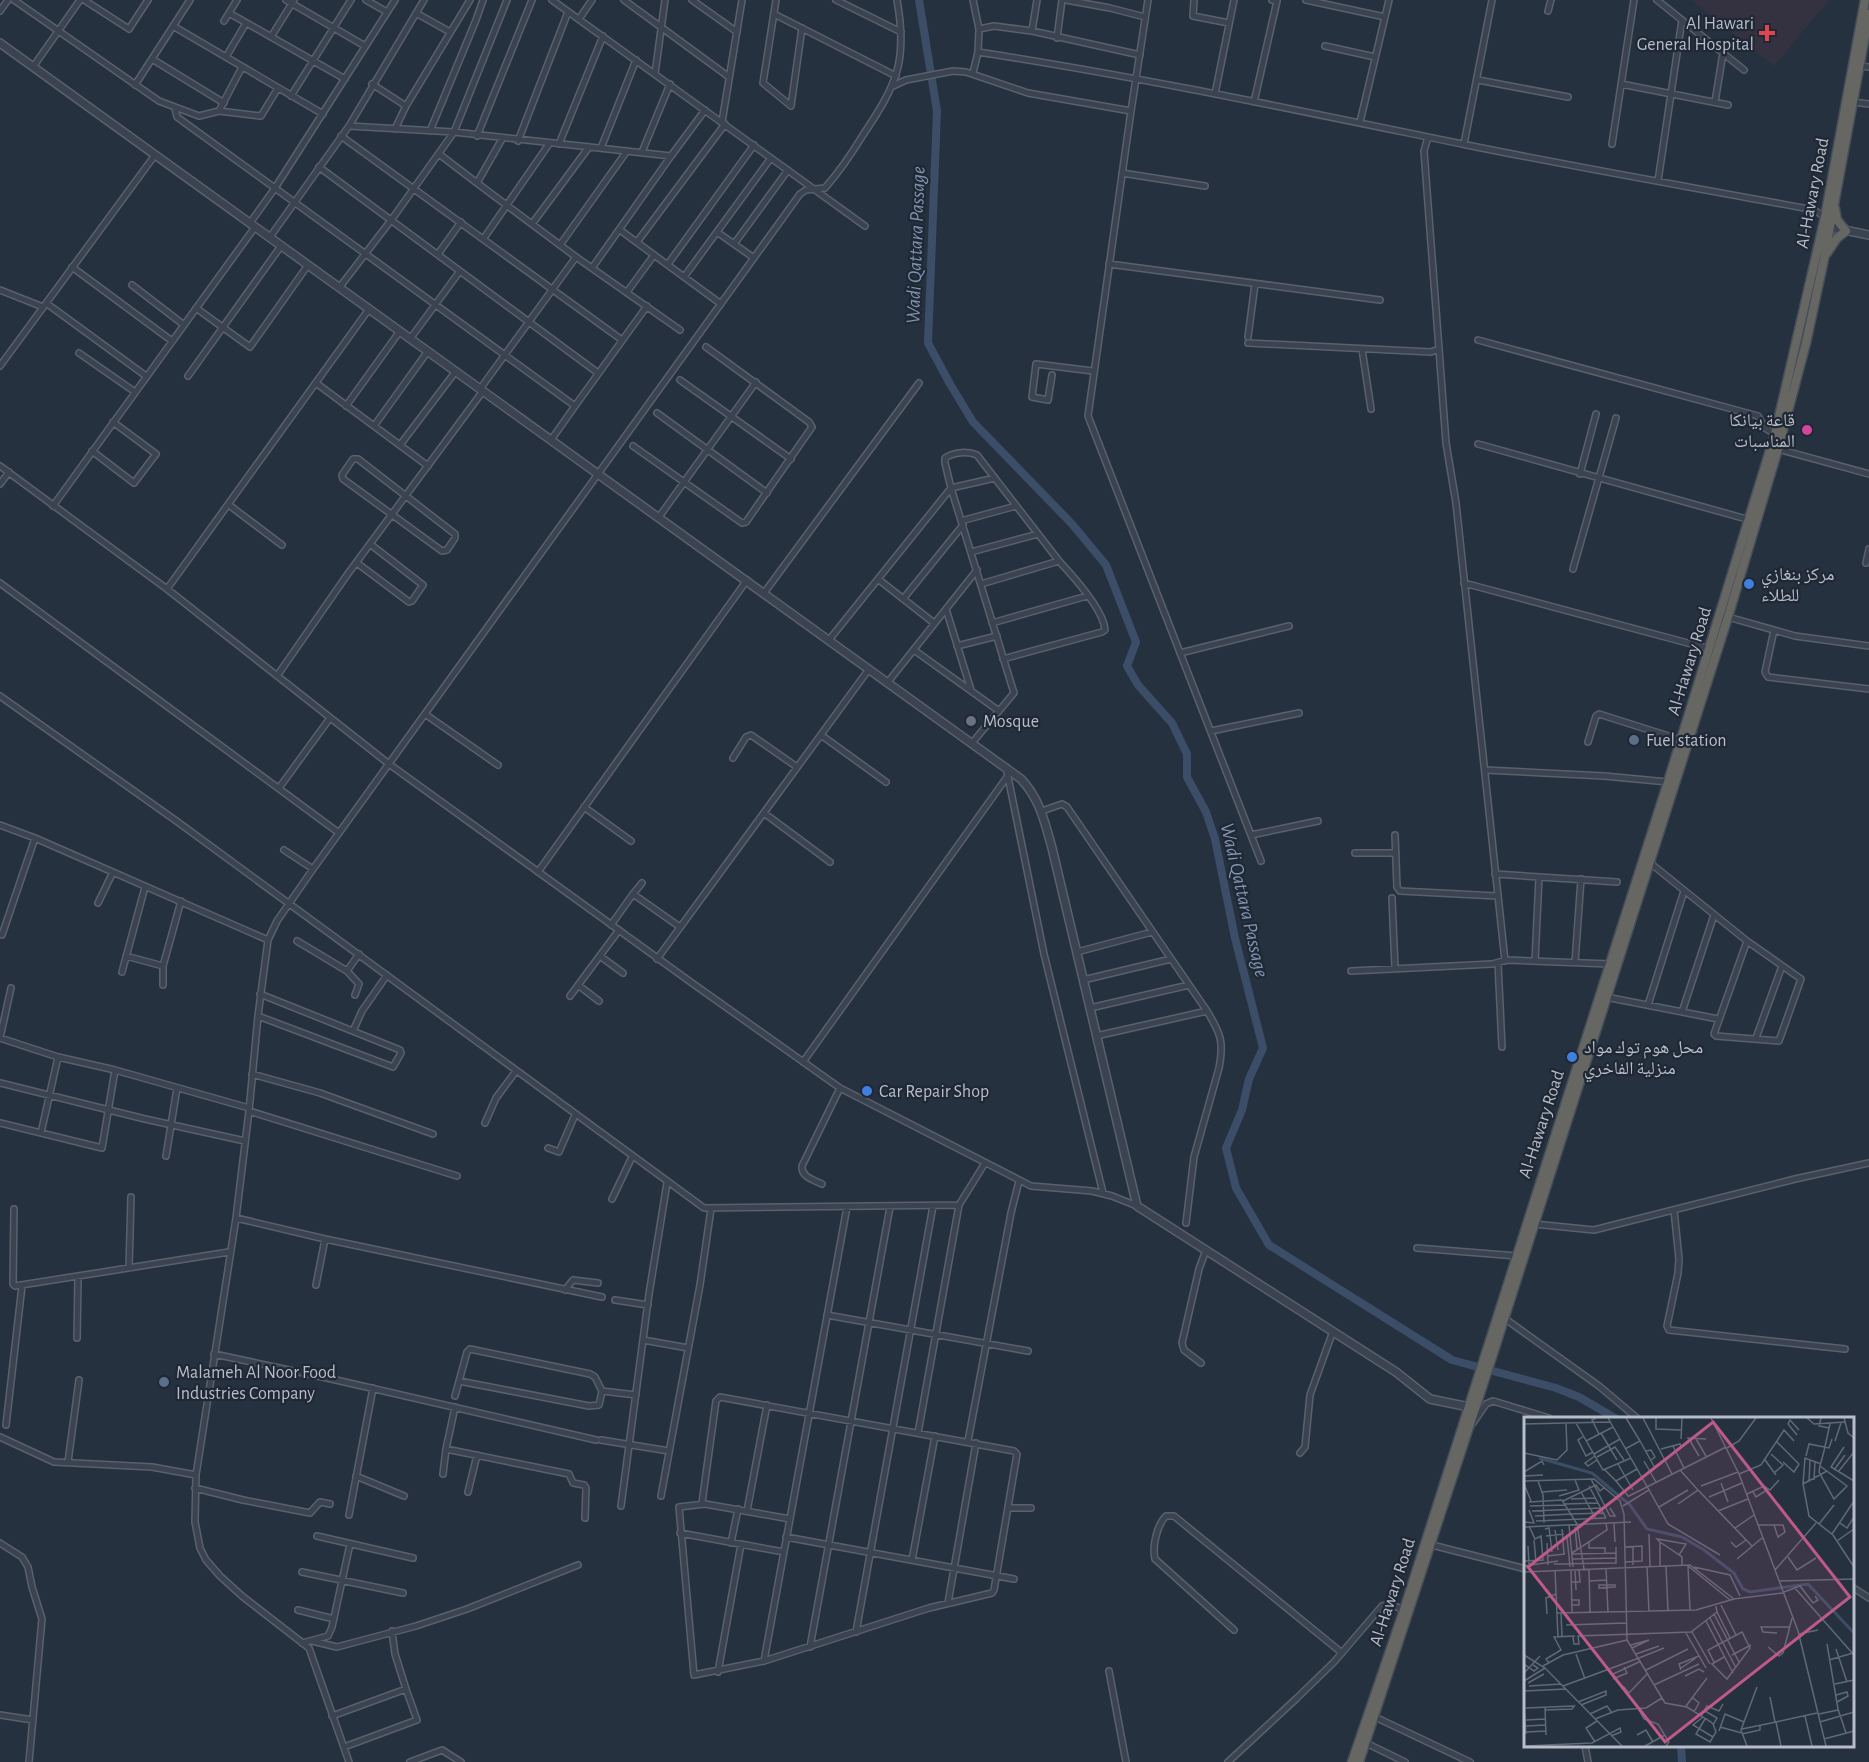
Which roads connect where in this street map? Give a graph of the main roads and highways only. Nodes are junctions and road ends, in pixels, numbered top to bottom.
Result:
1 (1865, 0) edge
2 (1869, 14) edge
3 (1864, 66) edge
4 (1831, 202) junction
5 (1824, 259) junction
6 (1784, 412) junction
7 (1583, 1058) junction
8 (1489, 1355) junction
9 (1475, 1398) junction
10 (1352, 1762) edge
11 (1359, 1762) edge

1 - 4 highway, Al-Hawary Road
2 - 3 highway, Al-Hawary Road
3 - 4 highway, Al-Hawary Road
4 - 5 highway, Al-Hawary Road
4 - 5 highway
4 - 6 highway, Al-Hawary Road
5 - 6 highway, Al-Hawary Road
6 - 7 highway, Al-Hawary Road
6 - 7 highway, Al-Hawary Road
7 - 8 highway, Al-Hawary Road
7 - 8 highway, Al-Hawary Road
8 - 9 highway
9 - 10 highway, Al-Hawary Road
9 - 11 highway, Al-Hawary Road

